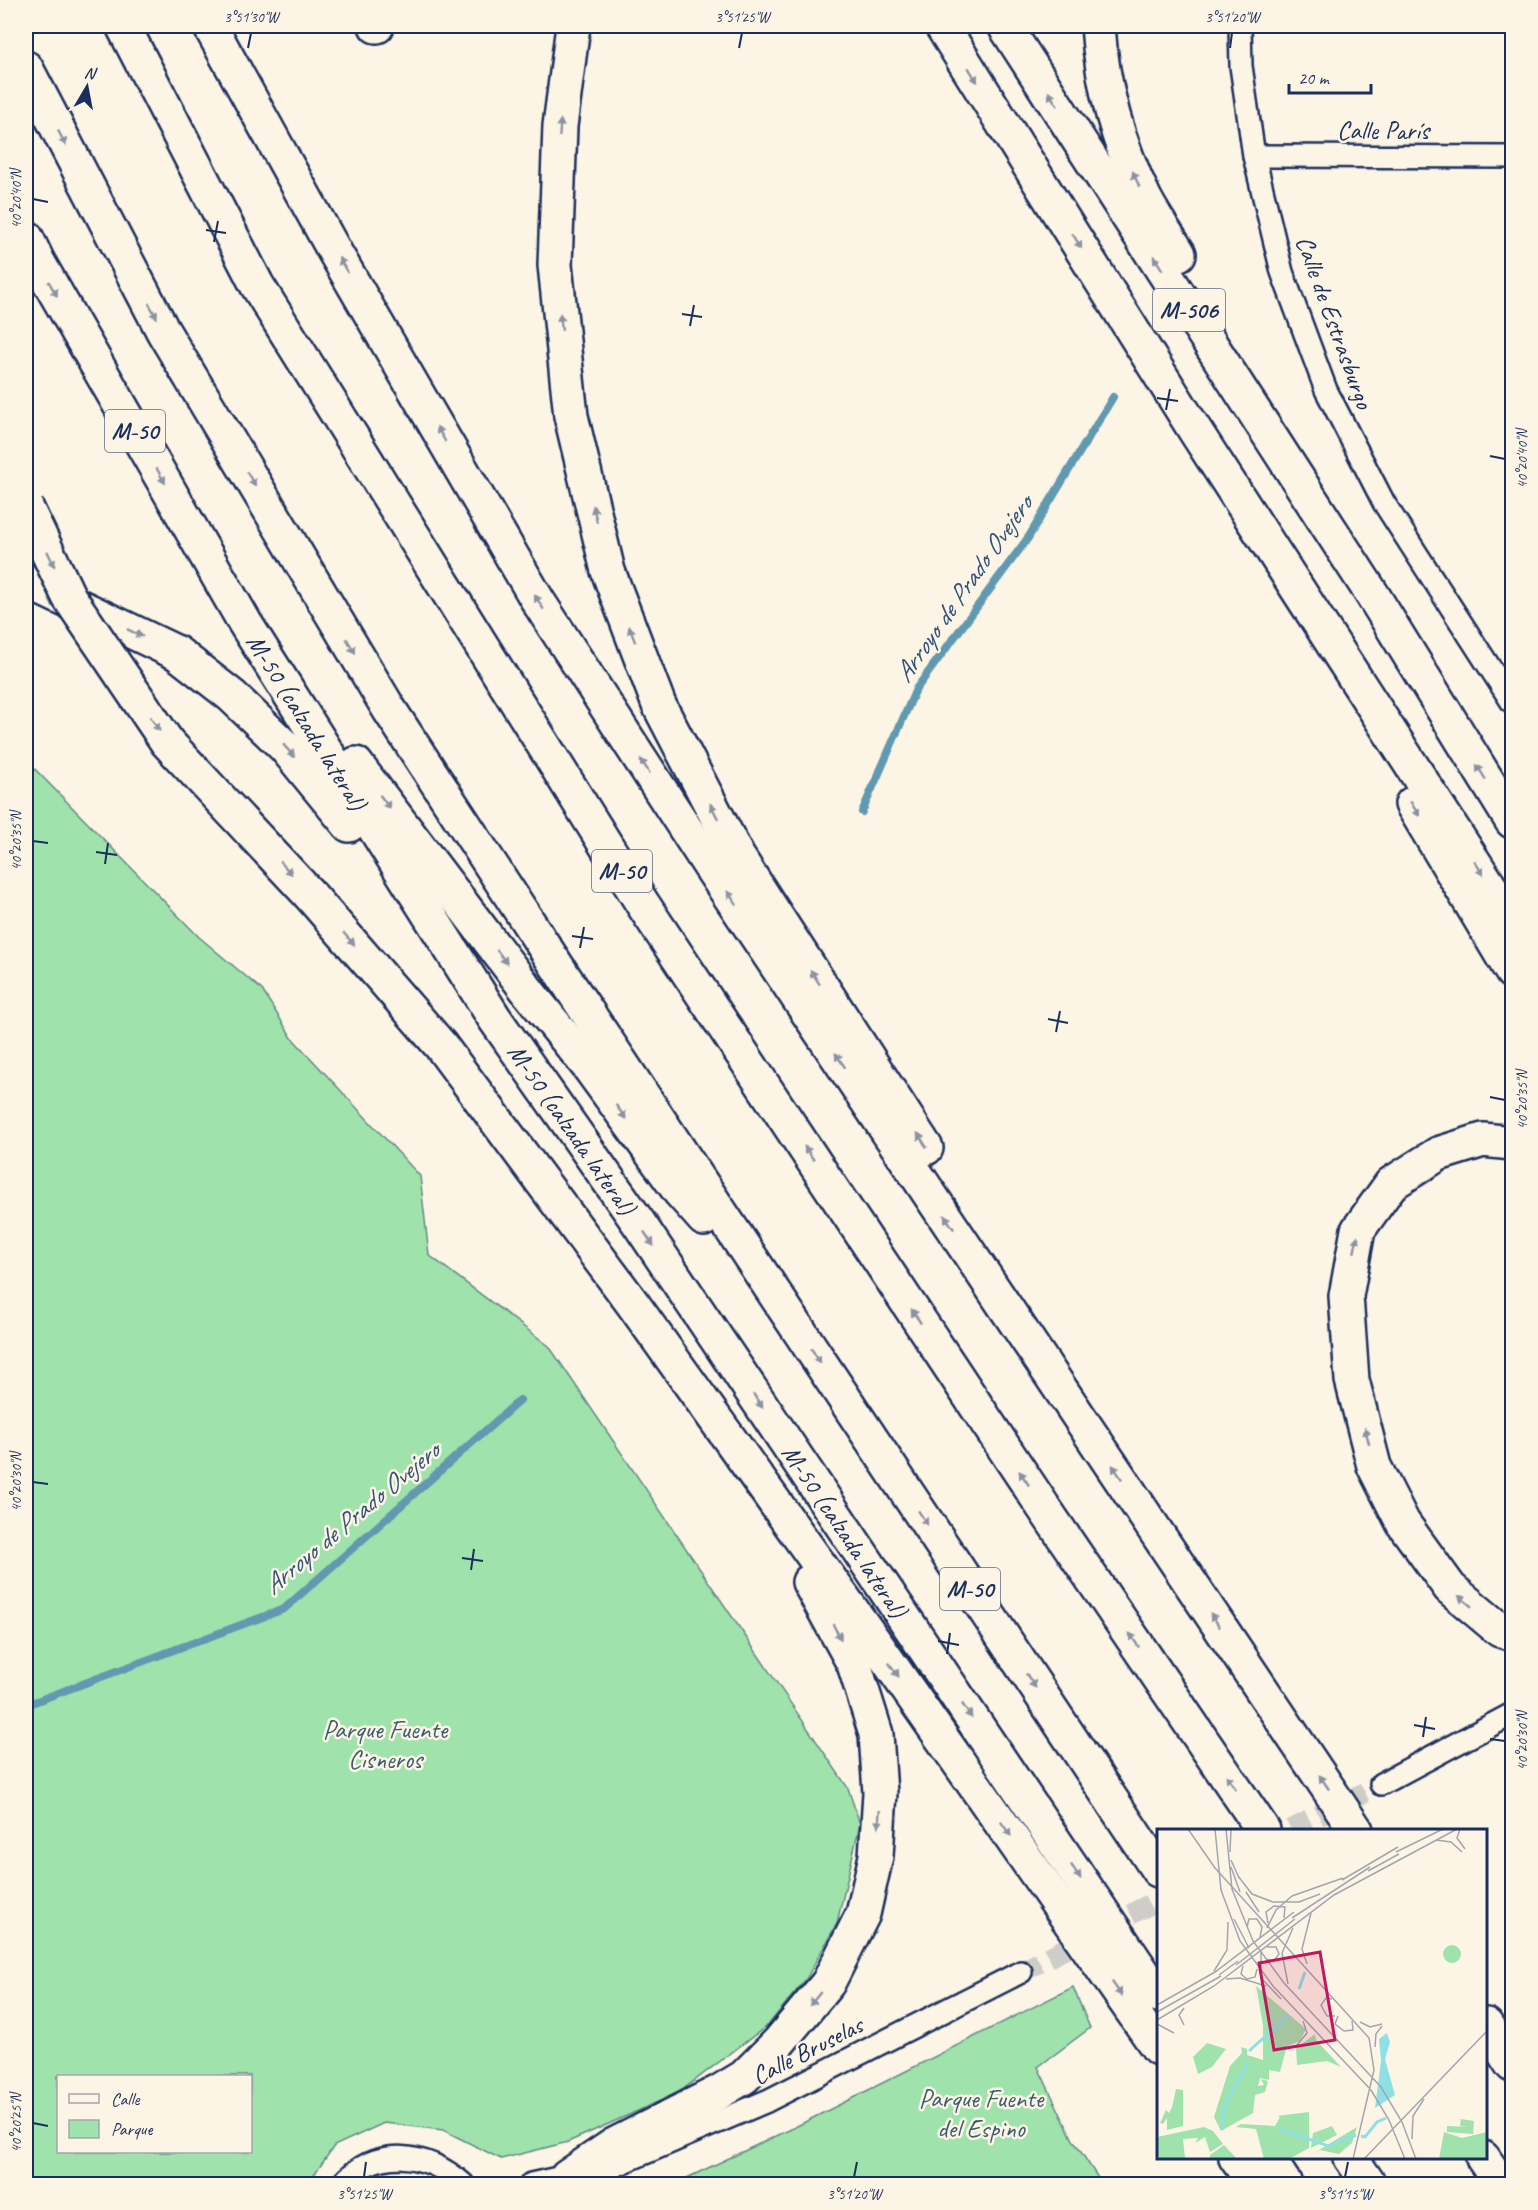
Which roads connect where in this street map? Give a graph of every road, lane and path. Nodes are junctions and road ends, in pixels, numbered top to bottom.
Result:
1 (123, 26) edge
2 (210, 26) edge
3 (573, 26) edge
4 (942, 26) edge
5 (1005, 26) edge
6 (1098, 26) edge
7 (1240, 26) edge
8 (26, 68) edge
9 (1254, 156) junction
10 (1512, 157) edge
11 (26, 237) edge
12 (1196, 432) junction
13 (26, 507) edge
14 (26, 581) edge
15 (1372, 594) junction
16 (245, 623) junction
17 (1512, 702) edge
18 (1512, 821) edge
19 (1512, 921) edge
20 (1512, 972) edge
21 (495, 1019) junction
22 (478, 1094) junction
23 (1512, 1143) edge
24 (783, 1307) junction
25 (1098, 1445) junction
26 (1512, 1634) edge
27 (1512, 1713) edge
28 (1381, 1784) tunnel mouth
29 (1262, 1829) edge
30 (1355, 1829) edge
31 (1157, 1868) edge
32 (1021, 1972) tunnel mouth
33 (1157, 1994) edge
34 (1487, 2028) edge
35 (1157, 2047) edge
36 (1512, 2065) edge
37 (1237, 2159) edge
38 (1269, 2159) edge
39 (1352, 2159) edge
40 (1484, 2159) edge
41 (570, 2181) edge
42 (342, 2184) edge
43 (463, 2184) edge
44 (531, 2184) edge
45 (1255, 2184) edge
46 (1286, 2184) edge
47 (1369, 2184) edge
48 (1501, 2184) edge

29 -> 1 highway, M-50
25 -> 2 highway
25 -> 3 highway
4 -> 12 highway, M-506
15 -> 5 highway, M-506
15 -> 6 highway
7 - 9 street, Calle de Estrasburgo
8 -> 24 highway, M-50
9 - 10 street, Calle París
9 - 17 street, Calle de Estrasburgo
11 -> 16 highway, M-50 (calzada lateral) / M-50
12 -> 19 highway, M-506
12 -> 20 highway
13 -> 22 highway, bridge
14 -> 21 highway
18 -> 15 highway, M-506
16 - 21 highway, M-50 (calzada lateral) / M-50
16 -> 24 highway, M-50
21 -> 33 highway, M-50 (calzada lateral) / M-50
22 -> 35 highway
22 -> 41 highway
26 -> 23 highway
24 -> 31 highway, M-50
30 -> 25 highway
27 - 28 street
32 - 41 street, Calle Bruselas
34 - 36 highway
37 - 45 highway
38 - 46 highway
39 - 47 highway
40 - 48 highway
41 - 44 street, Calle Bruselas
42 - 43 street

